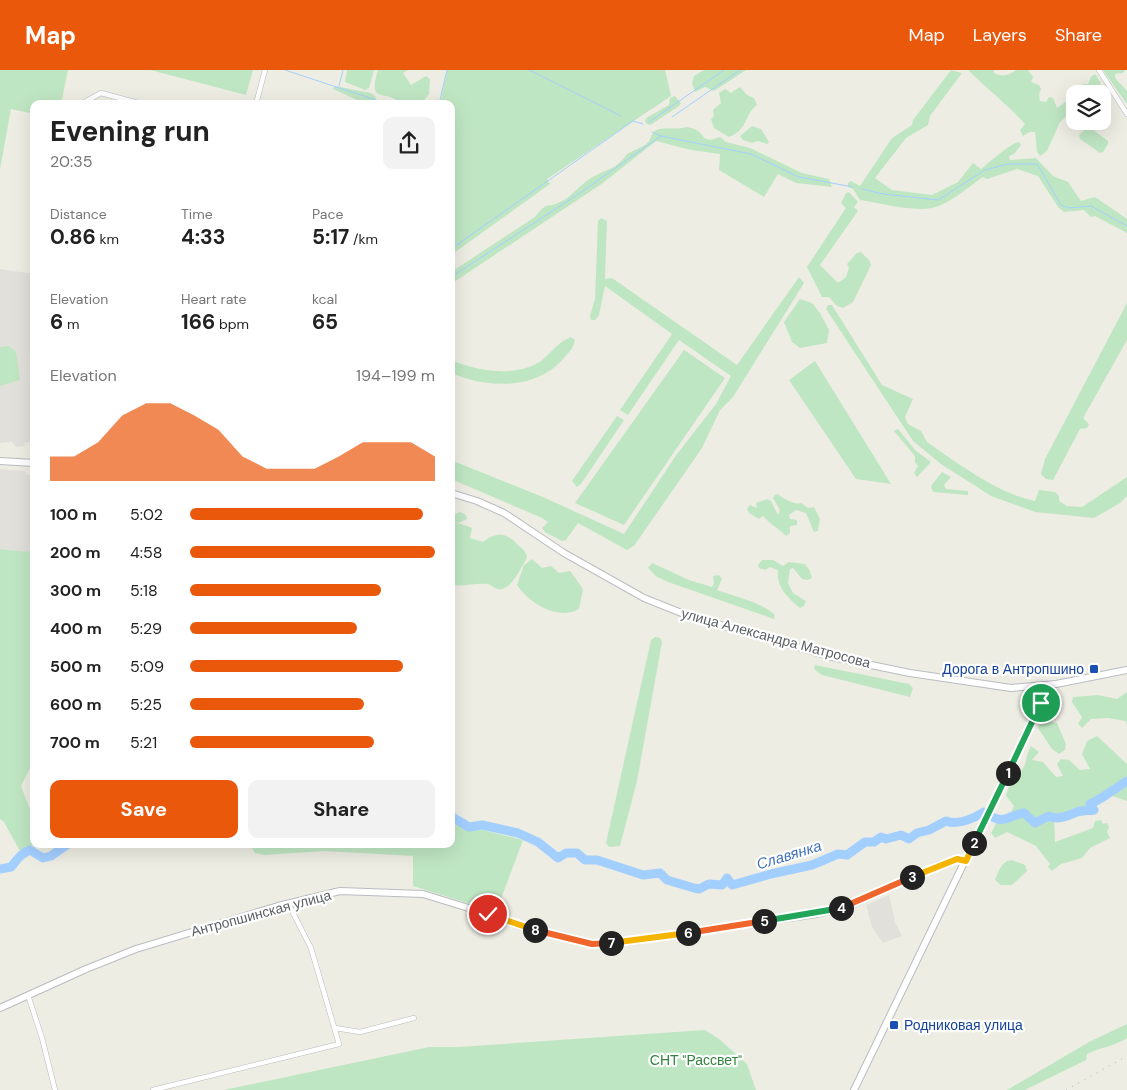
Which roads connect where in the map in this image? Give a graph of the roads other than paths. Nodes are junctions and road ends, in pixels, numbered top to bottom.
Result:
1 (265, 70) edge
2 (1099, 70) edge
3 (88, 100) edge
4 (127, 100) edge
5 (257, 100) edge
6 (1127, 114) edge
7 (0, 460) edge
8 (30, 463) edge
9 (455, 494) edge
10 (1127, 670) edge
11 (1043, 686) junction
12 (966, 861) junction
13 (288, 903) junction
14 (28, 995) junction
15 (0, 1008) edge
16 (414, 1018) dead end
17 (335, 1028) junction
18 (55, 1090) edge
19 (153, 1090) edge
20 (854, 1090) edge

1 - 5 street
2 - 6 street
3 - 4 street
7 - 8 street
9 - 11 street, улица Александра Матросова
10 - 11 street, улица Александра Матросова
11 - 12 street
12 - 13 street, Антропшинская улица
12 - 20 street
13 - 14 street, Антропшинская улица
13 - 17 street
14 - 15 street, Антропшинская улица
14 - 18 street
16 - 17 street
17 - 19 street

